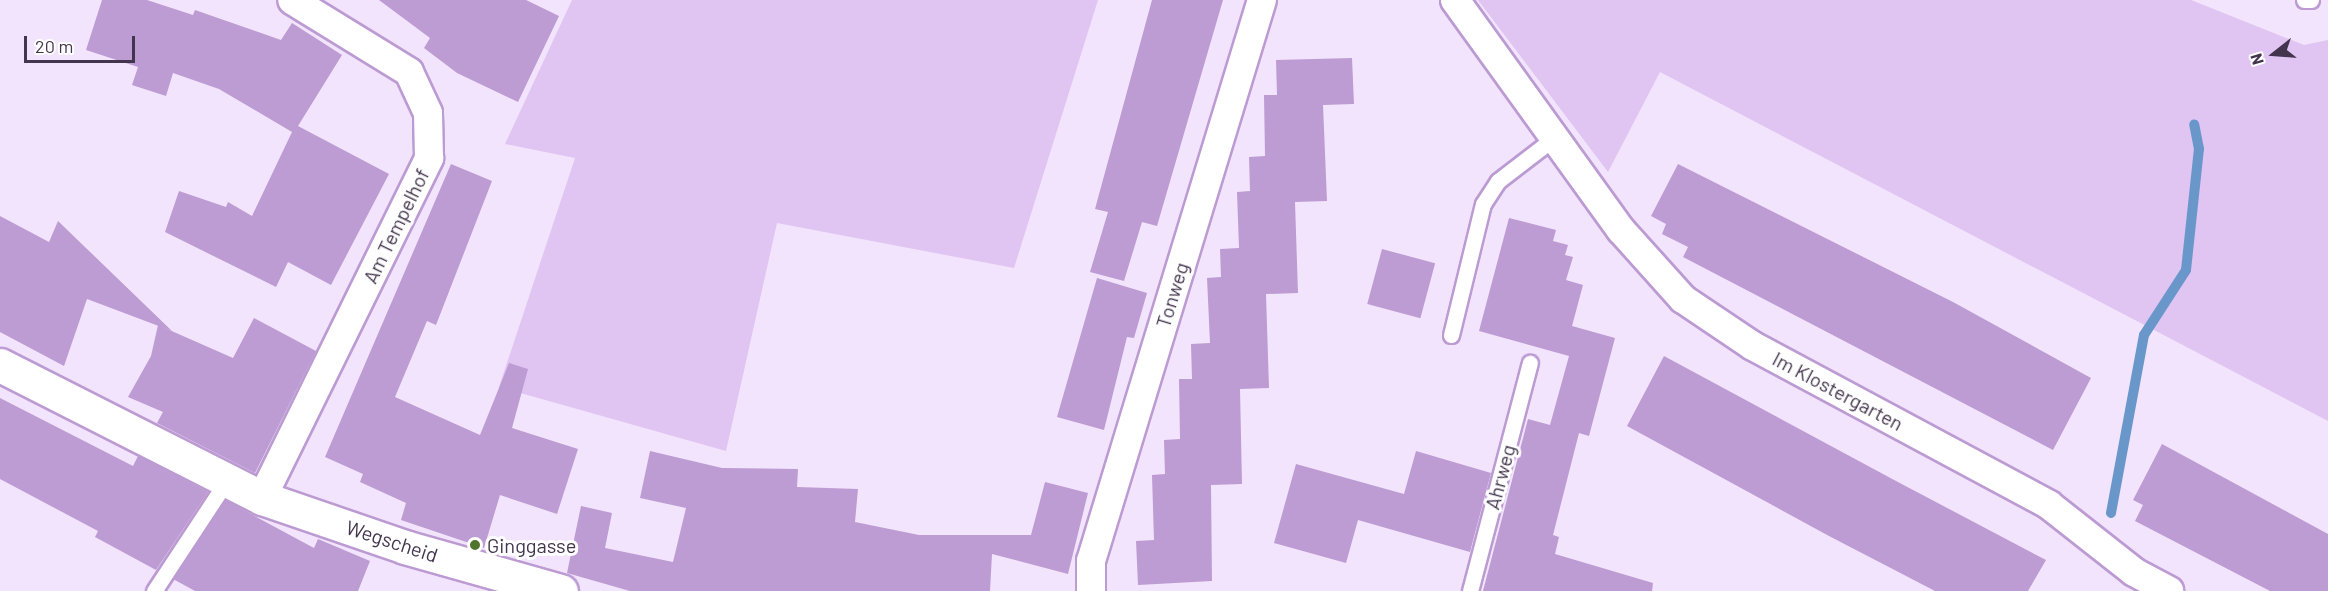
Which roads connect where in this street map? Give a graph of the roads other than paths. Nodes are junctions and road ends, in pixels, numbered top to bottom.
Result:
1 (292, 0) edge
2 (1262, 0) edge
3 (1455, 0) edge
4 (2304, 0) edge
5 (2311, 0) edge
6 (1554, 138) junction
7 (1451, 335) dead end
8 (1530, 363) dead end
9 (0, 365) edge
10 (226, 482) junction
11 (262, 498) junction
12 (154, 591) edge
13 (561, 591) edge
14 (1091, 591) edge
15 (1470, 591) edge
16 (2169, 591) edge

1 - 11 street, Am Tempelhof
2 - 14 street, Tonweg
3 - 6 street, Im Klostergarten
4 - 5 lane
6 - 7 lane
6 - 16 street, Im Klostergarten
8 - 15 lane, Ahrweg
9 - 10 street, Wegscheid
10 - 11 street, Wegscheid
10 - 12 lane
11 - 13 street, Wegscheid

